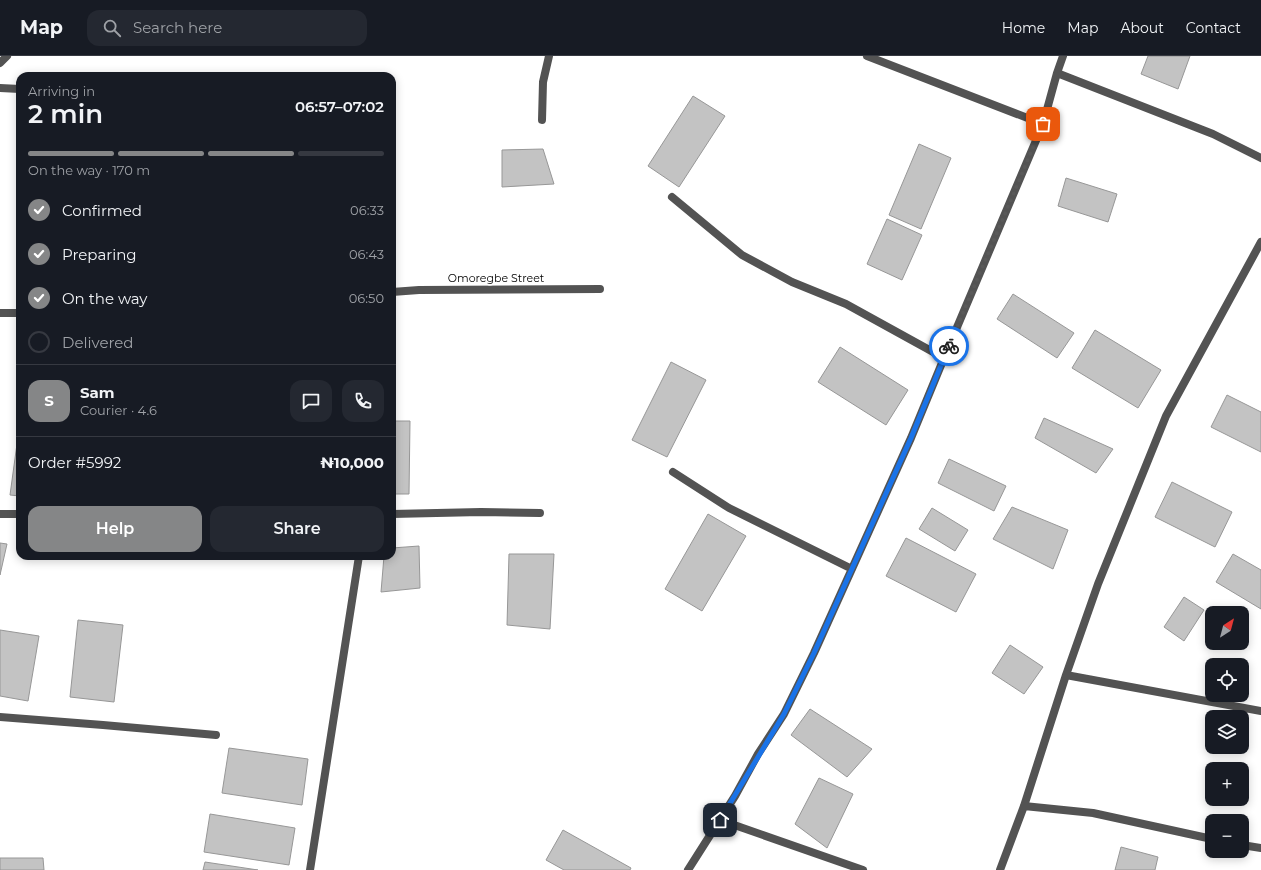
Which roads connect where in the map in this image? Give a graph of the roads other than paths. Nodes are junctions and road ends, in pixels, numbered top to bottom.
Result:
1 (7, 56) edge
2 (549, 56) edge
3 (867, 56) edge
4 (1063, 56) edge
5 (0, 63) edge
6 (1057, 73) junction
7 (0, 88) edge
8 (16, 89) edge
9 (542, 120) dead end
10 (1043, 124) junction
11 (1261, 158) edge
12 (672, 197) dead end
13 (1261, 242) edge
14 (600, 289) dead end
15 (396, 292) edge
16 (0, 313) edge
17 (16, 313) edge
18 (944, 358) junction
19 (673, 472) dead end
20 (540, 513) dead end
21 (0, 514) edge
22 (16, 514) edge
23 (396, 514) edge
24 (358, 560) edge
25 (852, 569) junction
26 (1066, 675) junction
27 (1261, 711) edge
28 (0, 717) edge
29 (216, 735) dead end
30 (1024, 806) junction
31 (720, 820) junction
32 (1205, 838) edge
33 (1249, 846) edge
34 (1261, 848) edge
35 (310, 870) edge
36 (688, 870) edge
37 (862, 870) edge
38 (1000, 870) edge

1 - 5 street
2 - 9 street
3 - 10 street
4 - 6 street
6 - 10 street
6 - 11 street
7 - 8 street
10 - 18 street
12 - 18 street
13 - 26 street
14 - 15 street, Omoregbe Street
16 - 17 street
18 - 25 street
19 - 25 street
20 - 23 street
21 - 22 street
24 - 35 street
25 - 31 street
26 - 27 street
26 - 30 street
28 - 29 street
30 - 32 street
30 - 38 street
31 - 36 street
31 - 37 street
33 - 34 street

